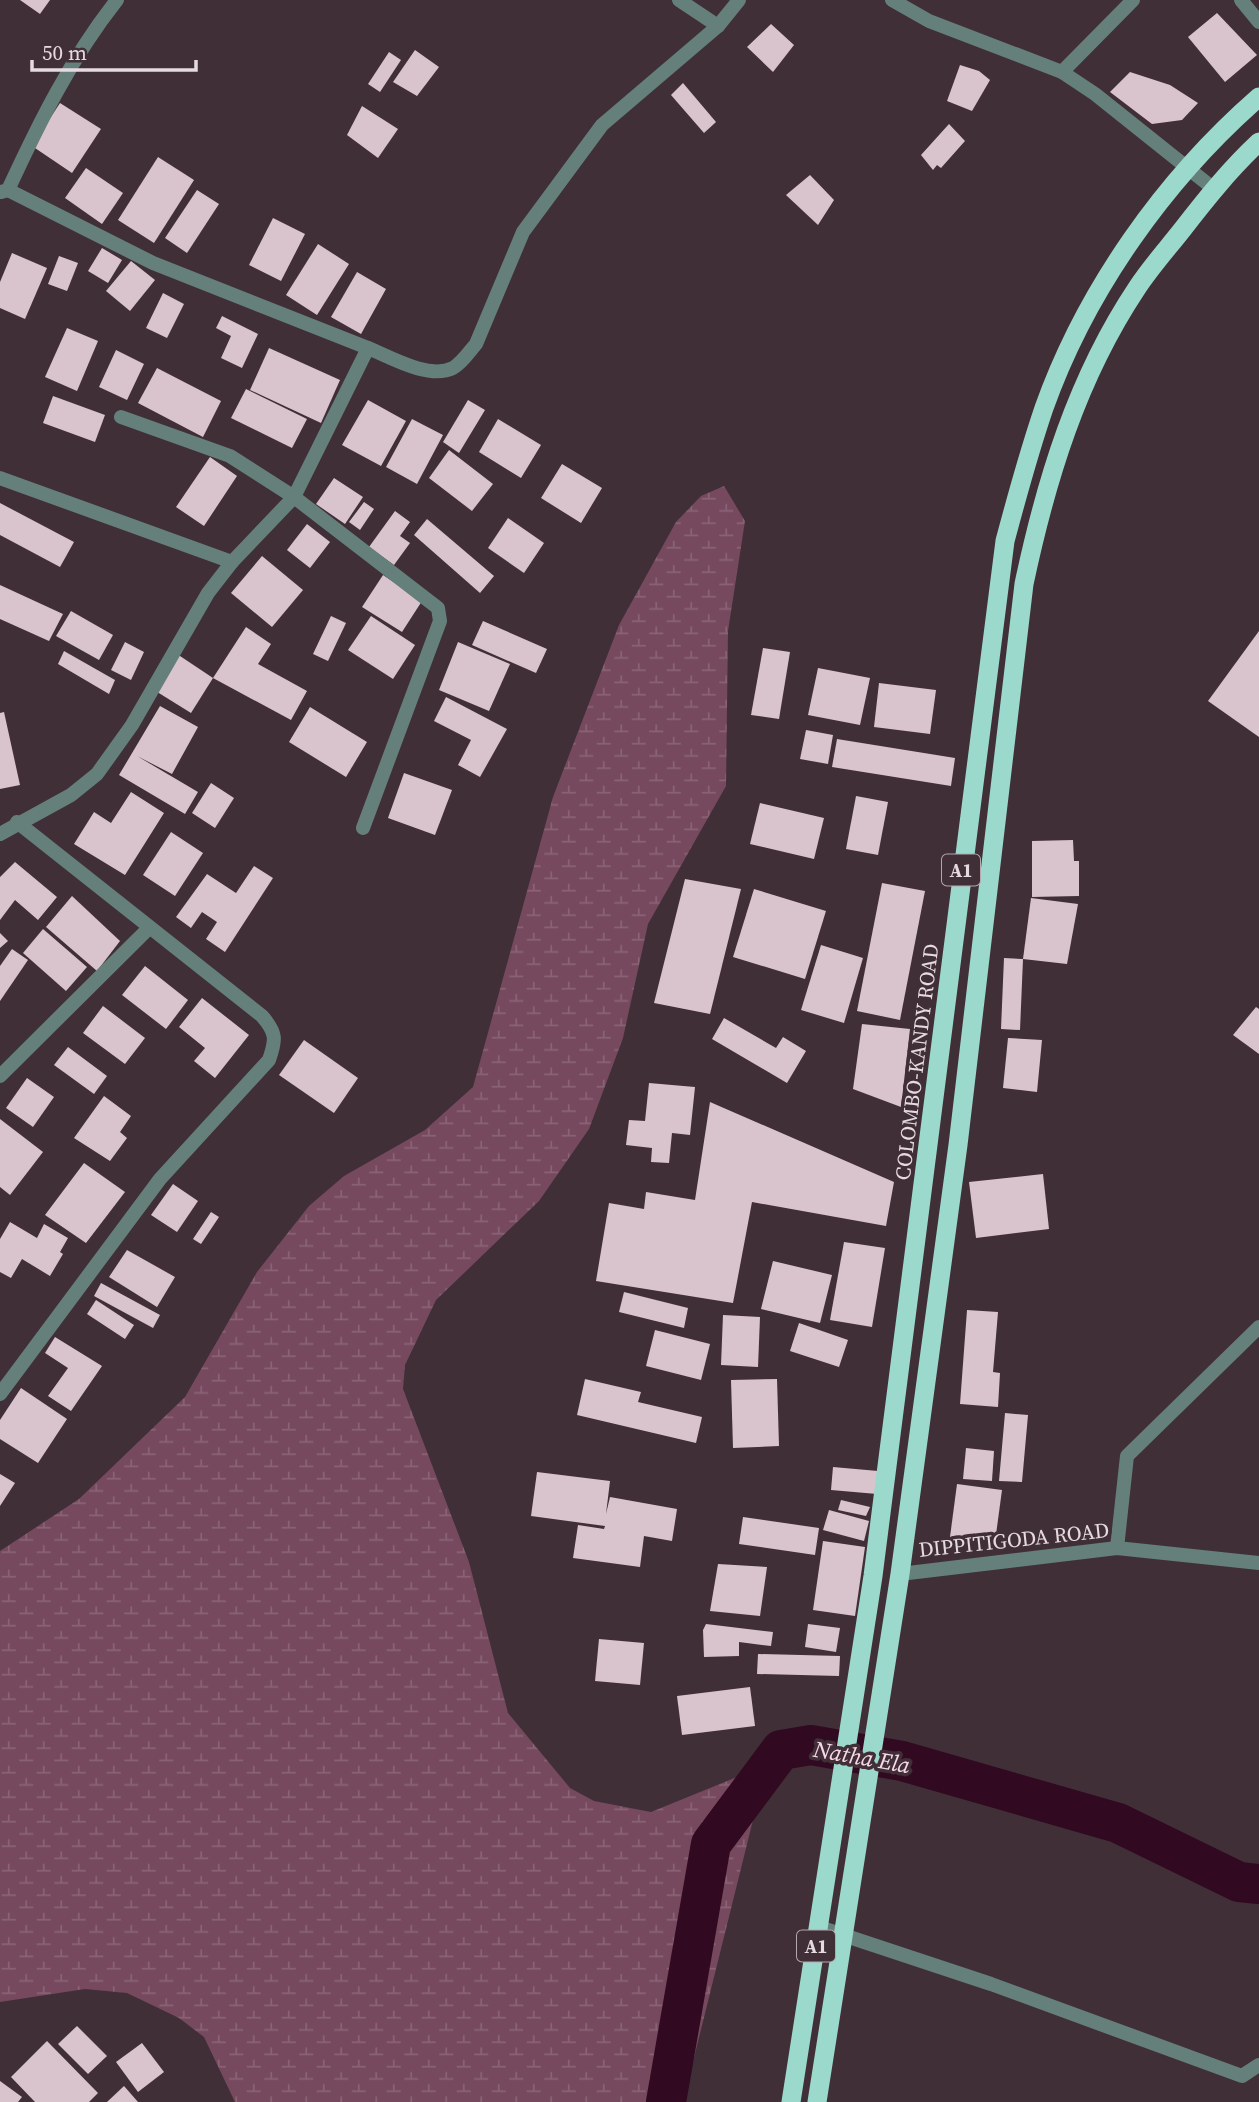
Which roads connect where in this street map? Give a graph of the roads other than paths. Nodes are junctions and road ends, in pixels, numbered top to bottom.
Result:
1 (117, 0) edge
2 (679, 0) edge
3 (739, 0) edge
4 (892, 0) edge
5 (1133, 0) edge
6 (1241, 0) edge
7 (1259, 22) edge
8 (718, 26) junction
9 (1062, 72) junction
10 (1259, 97) edge
11 (1259, 142) edge
12 (1188, 167) junction
13 (1214, 189) junction
14 (4, 191) edge
15 (368, 348) junction
16 (121, 416) dead end
17 (0, 478) edge
18 (294, 497) junction
19 (232, 562) junction
20 (17, 822) junction
21 (363, 828) dead end
22 (0, 834) edge
23 (149, 929) junction
24 (0, 1076) edge
25 (1259, 1327) edge
26 (0, 1394) edge
27 (1117, 1548) junction
28 (1259, 1563) edge
29 (900, 1574) junction
30 (873, 1576) junction
31 (819, 1927) junction
32 (844, 1936) junction
33 (1259, 2065) edge
34 (791, 2102) edge
35 (817, 2102) edge

1 - 14 street
2 - 8 street
3 - 8 street
4 - 9 street
5 - 9 street
6 - 7 street
8 - 15 street
9 - 12 street
10 - 12 highway, COLOMBO-KANDY ROAD / A1
11 - 13 highway, A1
12 - 13 street
12 - 30 highway, COLOMBO-KANDY ROAD / A1
13 - 29 highway, A1
14 - 15 street
15 - 18 street
16 - 18 street
17 - 19 street
18 - 19 street
18 - 21 street
19 - 20 street
20 - 22 street
20 - 23 street
23 - 24 street
23 - 26 street
25 - 27 street
27 - 28 street, DIPPITIGODA ROAD
27 - 29 street, DIPPITIGODA ROAD
29 - 30 highway
29 - 32 highway, A1
30 - 31 highway, COLOMBO-KANDY ROAD / A1
31 - 32 street
31 - 34 highway, COLOMBO-KANDY ROAD / A1
32 - 33 street
32 - 35 highway, A1

